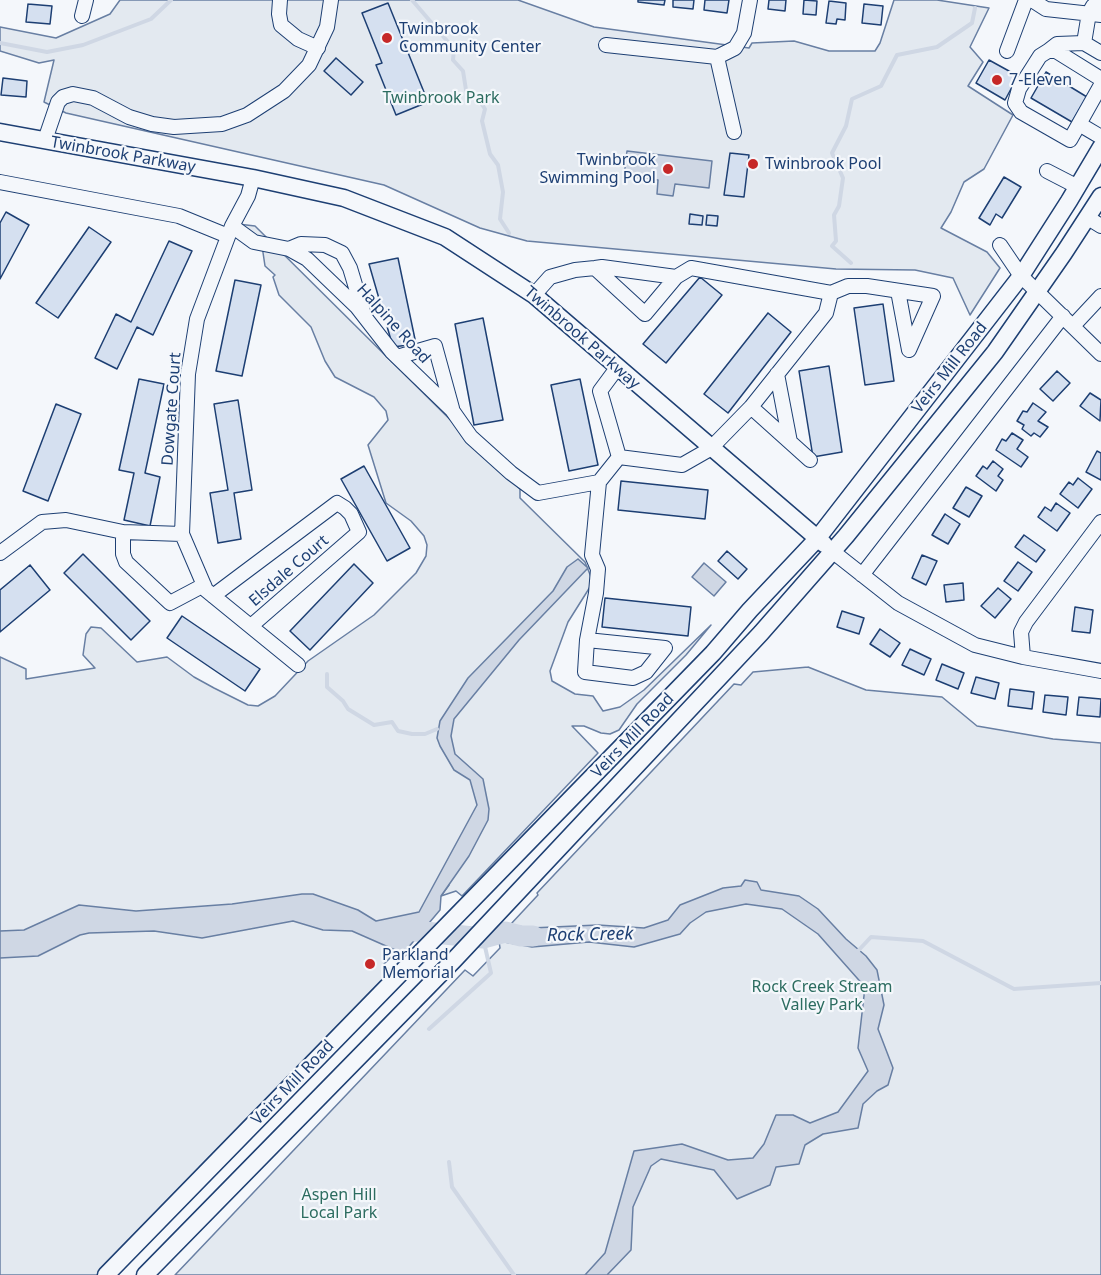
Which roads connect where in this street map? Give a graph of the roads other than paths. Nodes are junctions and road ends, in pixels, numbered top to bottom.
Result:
1 (86, 0) edge
2 (280, 0) edge
3 (331, 0) edge
4 (750, 0) edge
5 (1026, 0) edge
6 (1032, 0) edge
7 (1100, 0) edge
8 (1095, 14) edge
9 (82, 16) dead end
10 (1084, 44) junction
11 (606, 45) dead end
12 (318, 48) junction
13 (1007, 51) dead end
14 (1048, 51) junction
15 (1101, 53) edge
16 (717, 57) junction
17 (1101, 79) edge
18 (1101, 86) edge
19 (1079, 124) junction
20 (0, 132) edge
21 (734, 132) dead end
22 (1101, 137) edge
23 (45, 140) junction
24 (1101, 147) edge
25 (1047, 171) dead end
26 (253, 178) junction
27 (0, 182) edge
28 (1078, 187) junction
29 (1101, 196) edge
30 (1094, 222) edge
31 (230, 231) junction
32 (1000, 245) dead end
33 (290, 249) junction
34 (595, 268) junction
35 (1021, 276) junction
36 (676, 277) junction
37 (898, 291) dead end
38 (1037, 291) junction
39 (831, 293) junction
40 (534, 295) junction
41 (1101, 296) edge
42 (364, 317) junction
43 (1068, 321) junction
44 (1101, 354) edge
45 (398, 357) junction
46 (617, 368) junction
47 (777, 374) junction
48 (751, 407) junction
49 (452, 410) junction
50 (790, 442) junction
51 (710, 449) junction
52 (618, 457) junction
53 (810, 460) dead end
54 (599, 482) junction
55 (1101, 522) edge
56 (123, 532) junction
57 (182, 534) junction
58 (817, 539) junction
59 (832, 551) junction
60 (0, 553) edge
61 (862, 575) junction
62 (208, 590) junction
63 (251, 626) junction
64 (587, 640) junction
65 (1023, 657) junction
66 (298, 665) dead end
67 (1101, 671) edge
68 (106, 1275) edge
69 (145, 1275) edge

1 - 9 street
2 - 12 street
3 - 12 street
4 - 16 street
5 - 13 street
6 - 8 street
7 - 8 street
8 - 10 street
10 - 14 street
10 - 15 street
11 - 16 street
12 - 23 street
14 - 17 street
14 - 19 street
16 - 21 street
18 - 19 street
19 - 22 street
20 - 23 main road, Twinbrook Parkway
23 - 26 main road, Twinbrook Parkway
24 - 28 main road, Veirs Mill Road
25 - 28 street
26 - 31 street, Dowgate Court
26 - 40 main road, Twinbrook Parkway
27 - 31 street, Halpine Road
28 - 35 main road, Veirs Mill Road
29 - 30 main road, Veirs Mill Road
30 - 38 main road, Veirs Mill Road
31 - 33 street, Halpine Road
31 - 57 street, Dowgate Court
32 - 35 street
33 - 42 street, Halpine Road
33 - 42 street
34 - 36 street
34 - 36 street
34 - 40 street
35 - 38 street
35 - 58 main road, Veirs Mill Road
36 - 39 street
37 - 39 street
38 - 43 street
38 - 59 main road, Veirs Mill Road
39 - 47 street
40 - 46 main road, Twinbrook Parkway
41 - 43 street
42 - 45 street, Halpine Road
43 - 44 street
43 - 61 street
45 - 49 street, Halpine Road
45 - 49 street
46 - 51 main road, Twinbrook Parkway
46 - 52 street
47 - 48 street
47 - 50 street
48 - 50 street
48 - 51 street
49 - 54 street, Halpine Road
50 - 53 street
51 - 52 street
51 - 58 main road, Twinbrook Parkway
52 - 54 street
54 - 64 street
55 - 65 street
56 - 57 street
56 - 60 street
56 - 62 street
57 - 62 street, Dowgate Court
58 - 59 main road, Twinbrook Parkway
58 - 68 main road, Veirs Mill Road
59 - 61 street, Twinbrook Parkway
59 - 69 main road, Veirs Mill Road
61 - 65 street, Twinbrook Parkway
62 - 63 street, Dowgate Court
62 - 63 street, Elsdale Court
63 - 66 street, Dowgate Court
64 - 64 street
65 - 67 street, Twinbrook Parkway

